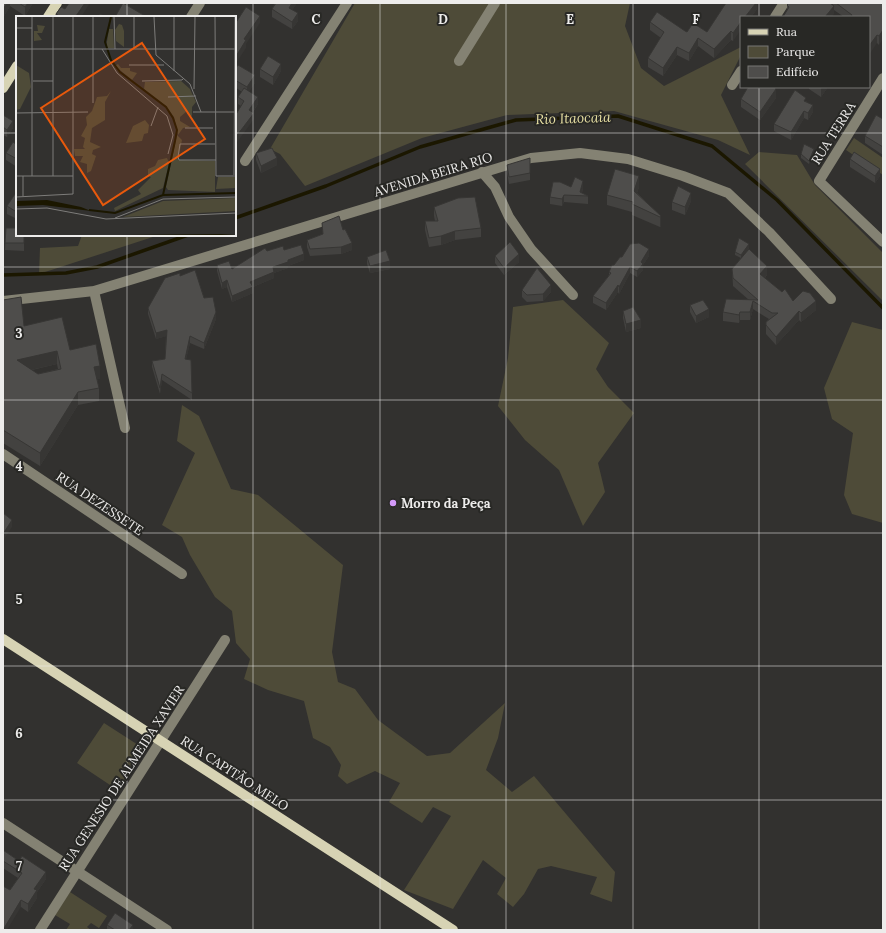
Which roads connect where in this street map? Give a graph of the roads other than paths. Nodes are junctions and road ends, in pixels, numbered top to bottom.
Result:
1 (57, 3) edge
2 (200, 3) edge
3 (347, 3) edge
4 (495, 3) edge
5 (784, 3) edge
6 (49, 16) edge
7 (193, 16) edge
8 (776, 16) edge
9 (459, 61) dead end
10 (16, 67) edge
11 (740, 73) edge
12 (883, 78) edge
13 (5, 82) edge
14 (732, 85) dead end
15 (245, 161) dead end
16 (482, 172) junction
17 (883, 242) edge
18 (94, 291) junction
19 (573, 295) dead end
20 (831, 299) dead end
21 (3, 301) edge
22 (125, 428) dead end
23 (3, 454) edge
24 (182, 574) dead end
25 (3, 638) edge
26 (225, 640) dead end
27 (161, 741) junction
28 (3, 823) edge
29 (77, 872) junction
30 (40, 930) edge
31 (167, 930) edge
32 (453, 930) edge

1 - 6 main road
2 - 7 street
3 - 15 street
4 - 9 street
5 - 8 street
10 - 13 main road
11 - 14 street
12 - 17 street, RUA TERRA
16 - 18 street, AVENIDA BEIRA RIO
16 - 19 street
16 - 20 street, AVENIDA BEIRA RIO
18 - 21 street, AVENIDA BEIRA RIO
18 - 22 street
23 - 24 street, RUA DEZESSETE
25 - 27 main road, RUA CAPITÃO MELO
26 - 27 street, RUA GENESIO DE ALMEIDA XAVIER
27 - 29 street, RUA GENESIO DE ALMEIDA XAVIER
27 - 32 main road, RUA CAPITÃO MELO
28 - 29 street
29 - 30 street, RUA GENESIO DE ALMEIDA XAVIER
29 - 31 street

